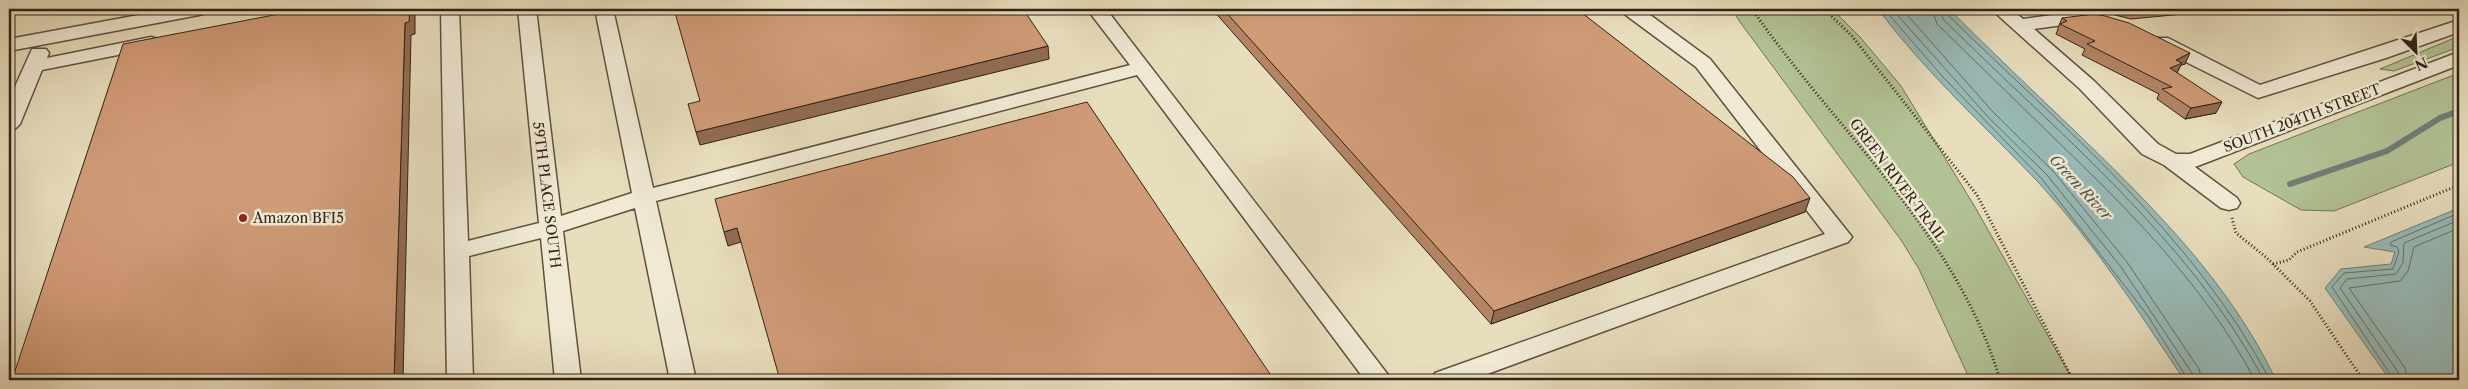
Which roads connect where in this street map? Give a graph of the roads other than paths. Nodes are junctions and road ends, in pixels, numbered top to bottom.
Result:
1 (199, 9) edge
2 (450, 9) edge
3 (526, 9) edge
4 (604, 9) edge
5 (1096, 9) edge
6 (1630, 9) edge
7 (2000, 9) edge
8 (2105, 19) edge
9 (2020, 25) junction
10 (2459, 26) edge
11 (2140, 32) edge
12 (45, 38) junction
13 (169, 39) edge
14 (9, 45) edge
15 (2459, 58) edge
16 (34, 66) junction
17 (1142, 68) junction
18 (9, 124) edge
19 (2172, 160) junction
20 (644, 197) junction
21 (2228, 203) road end
22 (552, 227) junction
23 (456, 252) junction
24 (460, 380) edge
25 (568, 380) edge
26 (683, 380) edge
27 (1379, 380) edge
28 (1444, 380) edge

1 - 12 street
2 - 23 street
3 - 22 street, 59TH PLACE SOUTH
4 - 20 street
5 - 17 street
6 - 28 street
7 - 9 street
8 - 9 street
9 - 19 street
10 - 11 street
12 - 14 street
12 - 16 street
13 - 16 street
15 - 19 street, SOUTH 204TH STREET
16 - 18 street
17 - 20 street
17 - 27 street
19 - 21 street
20 - 22 street
20 - 26 street
22 - 23 street
22 - 25 street, 59TH PLACE SOUTH
23 - 24 street

